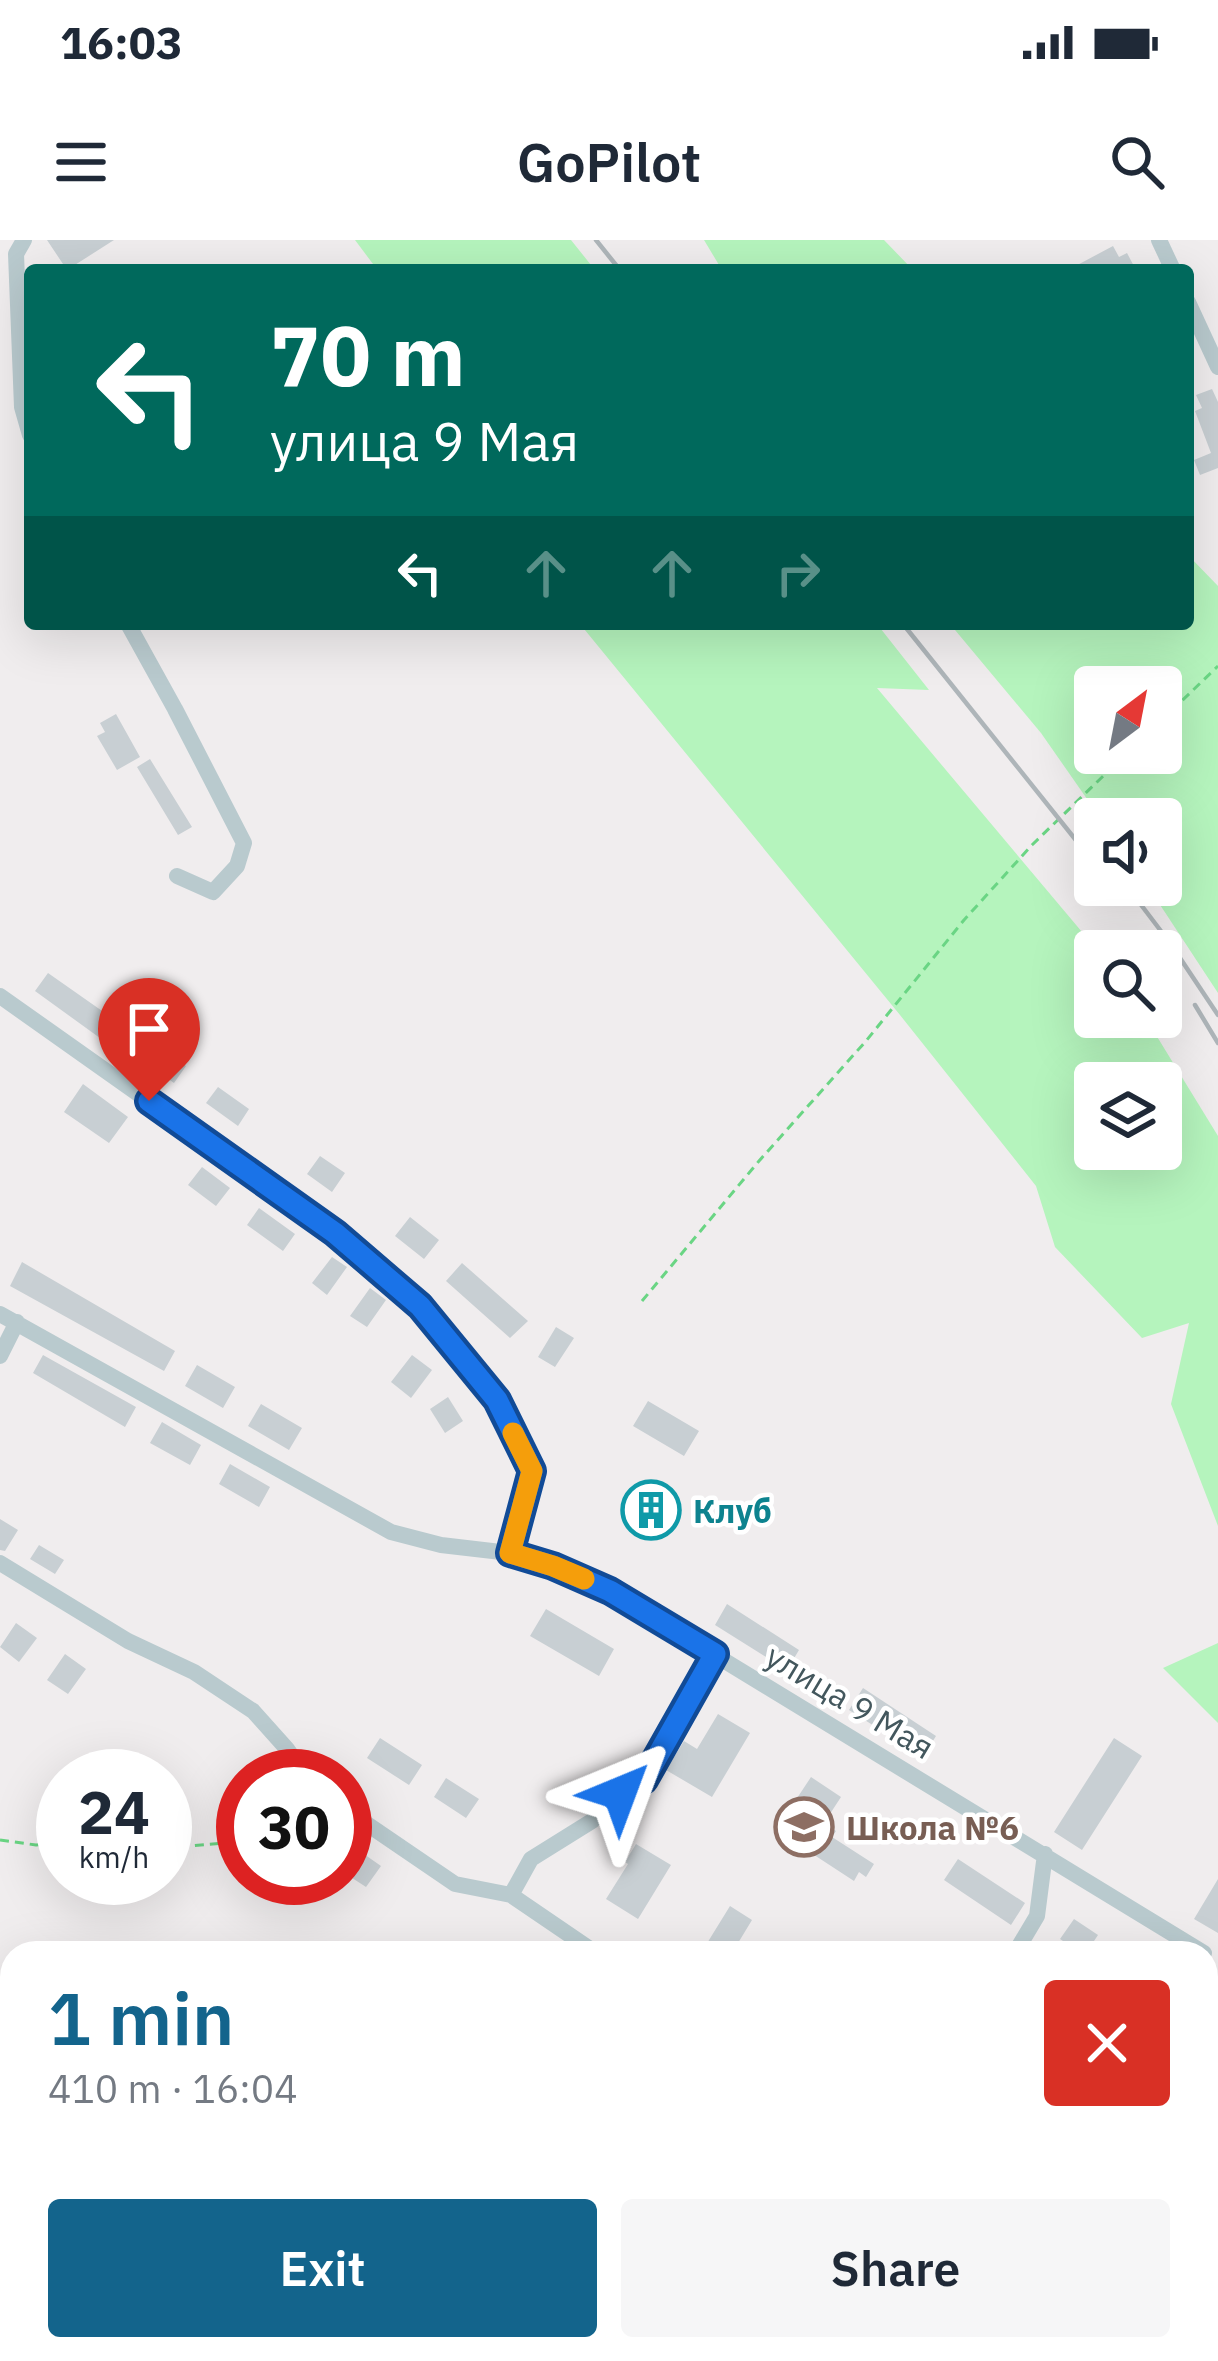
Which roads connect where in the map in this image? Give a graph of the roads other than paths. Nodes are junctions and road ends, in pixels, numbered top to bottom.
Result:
1 (24, 240) edge
2 (1194, 315) edge
3 (1218, 367) edge
4 (24, 414) edge
5 (131, 630) edge
6 (177, 876) dead end
7 (0, 996) edge
8 (9, 1318) edge
9 (0, 1356) edge
10 (510, 1553) junction
11 (0, 1564) edge
12 (715, 1654) junction
13 (287, 1749) edge
14 (372, 1828) edge
15 (1045, 1854) junction
16 (511, 1895) junction
17 (578, 1941) edge
18 (1022, 1941) edge
19 (1184, 1941) edge

1 - 4 street
2 - 3 street
5 - 6 street
7 - 10 street
8 - 9 street
8 - 10 street, улица 9 Мая
10 - 12 street, улица 9 Мая
11 - 13 street
12 - 15 street, улица 9 Мая
12 - 16 street
14 - 16 street
15 - 18 street
15 - 19 street, улица 9 Мая
16 - 17 street

